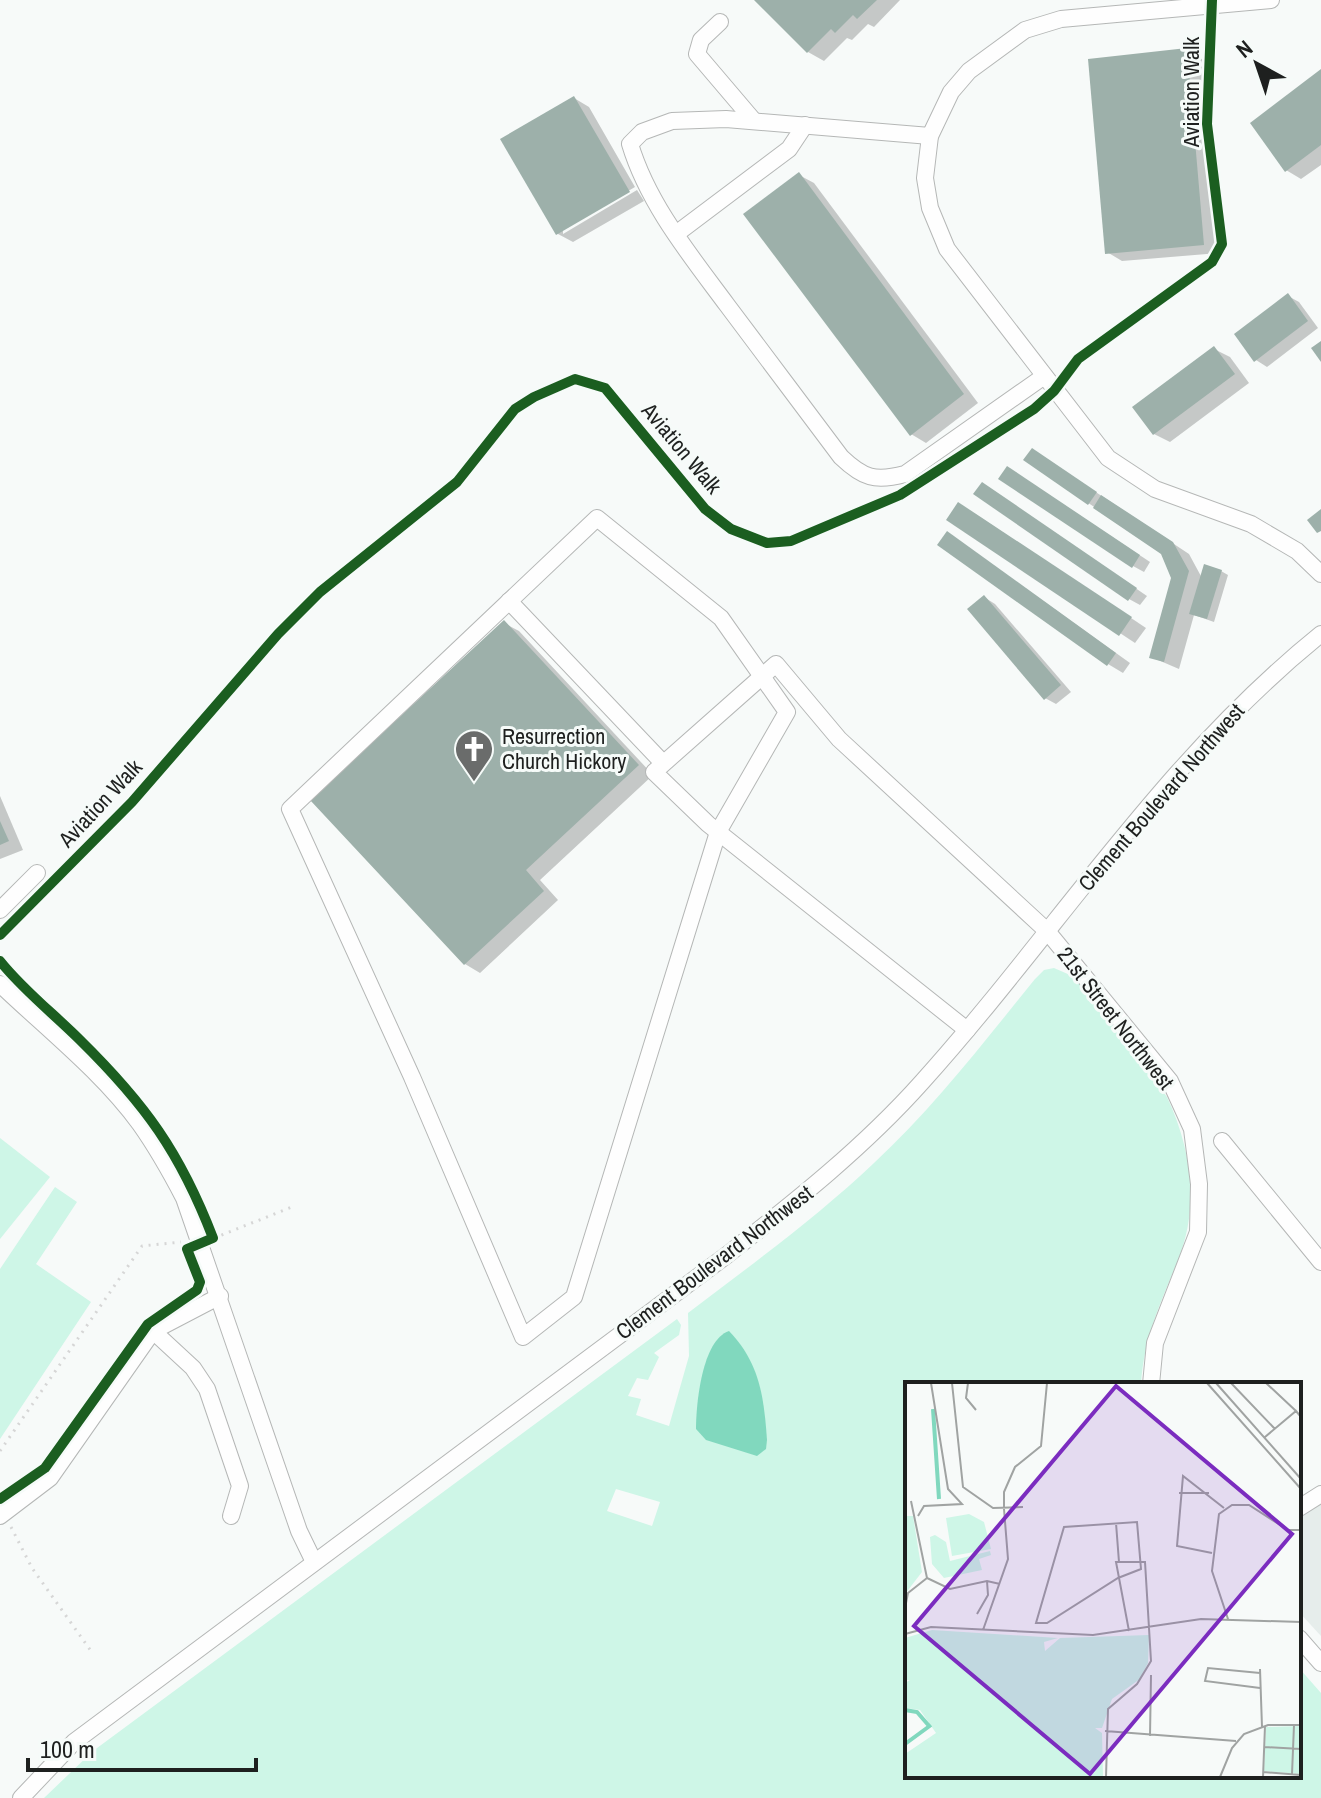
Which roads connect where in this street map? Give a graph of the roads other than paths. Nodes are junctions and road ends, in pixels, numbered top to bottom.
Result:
1 (1271, 0) edge
2 (720, 22) dead end
3 (754, 121) junction
4 (805, 125) junction
5 (930, 136) junction
6 (676, 234) junction
7 (1043, 377) junction
8 (1321, 574) edge
9 (509, 601) junction
10 (1321, 634) edge
11 (762, 676) junction
12 (663, 763) junction
13 (718, 832) junction
14 (37, 873) dead end
15 (0, 910) edge
16 (1047, 931) junction
17 (0, 984) edge
18 (967, 1030) junction
19 (1222, 1141) dead end
20 (1321, 1262) edge
21 (220, 1296) junction
22 (153, 1331) junction
23 (1151, 1382) edge
24 (1321, 1494) edge
25 (1301, 1507) edge
26 (231, 1516) dead end
27 (4, 1519) edge
28 (314, 1562) junction
29 (1301, 1640) edge
30 (1321, 1663) edge
31 (21, 1798) edge

1 - 5 street
2 - 3 street
3 - 4 street
3 - 6 street
4 - 5 street
4 - 6 street
5 - 7 street
6 - 7 street
7 - 8 street
9 - 11 street
9 - 12 street
9 - 13 street
10 - 16 street, Clement Boulevard Northwest
11 - 12 street
11 - 13 street
11 - 16 street, 21st Street Northwest
12 - 13 street
13 - 18 street
14 - 15 street
16 - 18 street, Clement Boulevard Northwest
16 - 23 street, 21st Street Northwest
17 - 21 street
18 - 28 street, Clement Boulevard Northwest
19 - 20 street
21 - 22 street
21 - 28 street
22 - 26 street
22 - 27 street
24 - 25 street
28 - 31 street, Clement Boulevard Northwest
29 - 30 street

